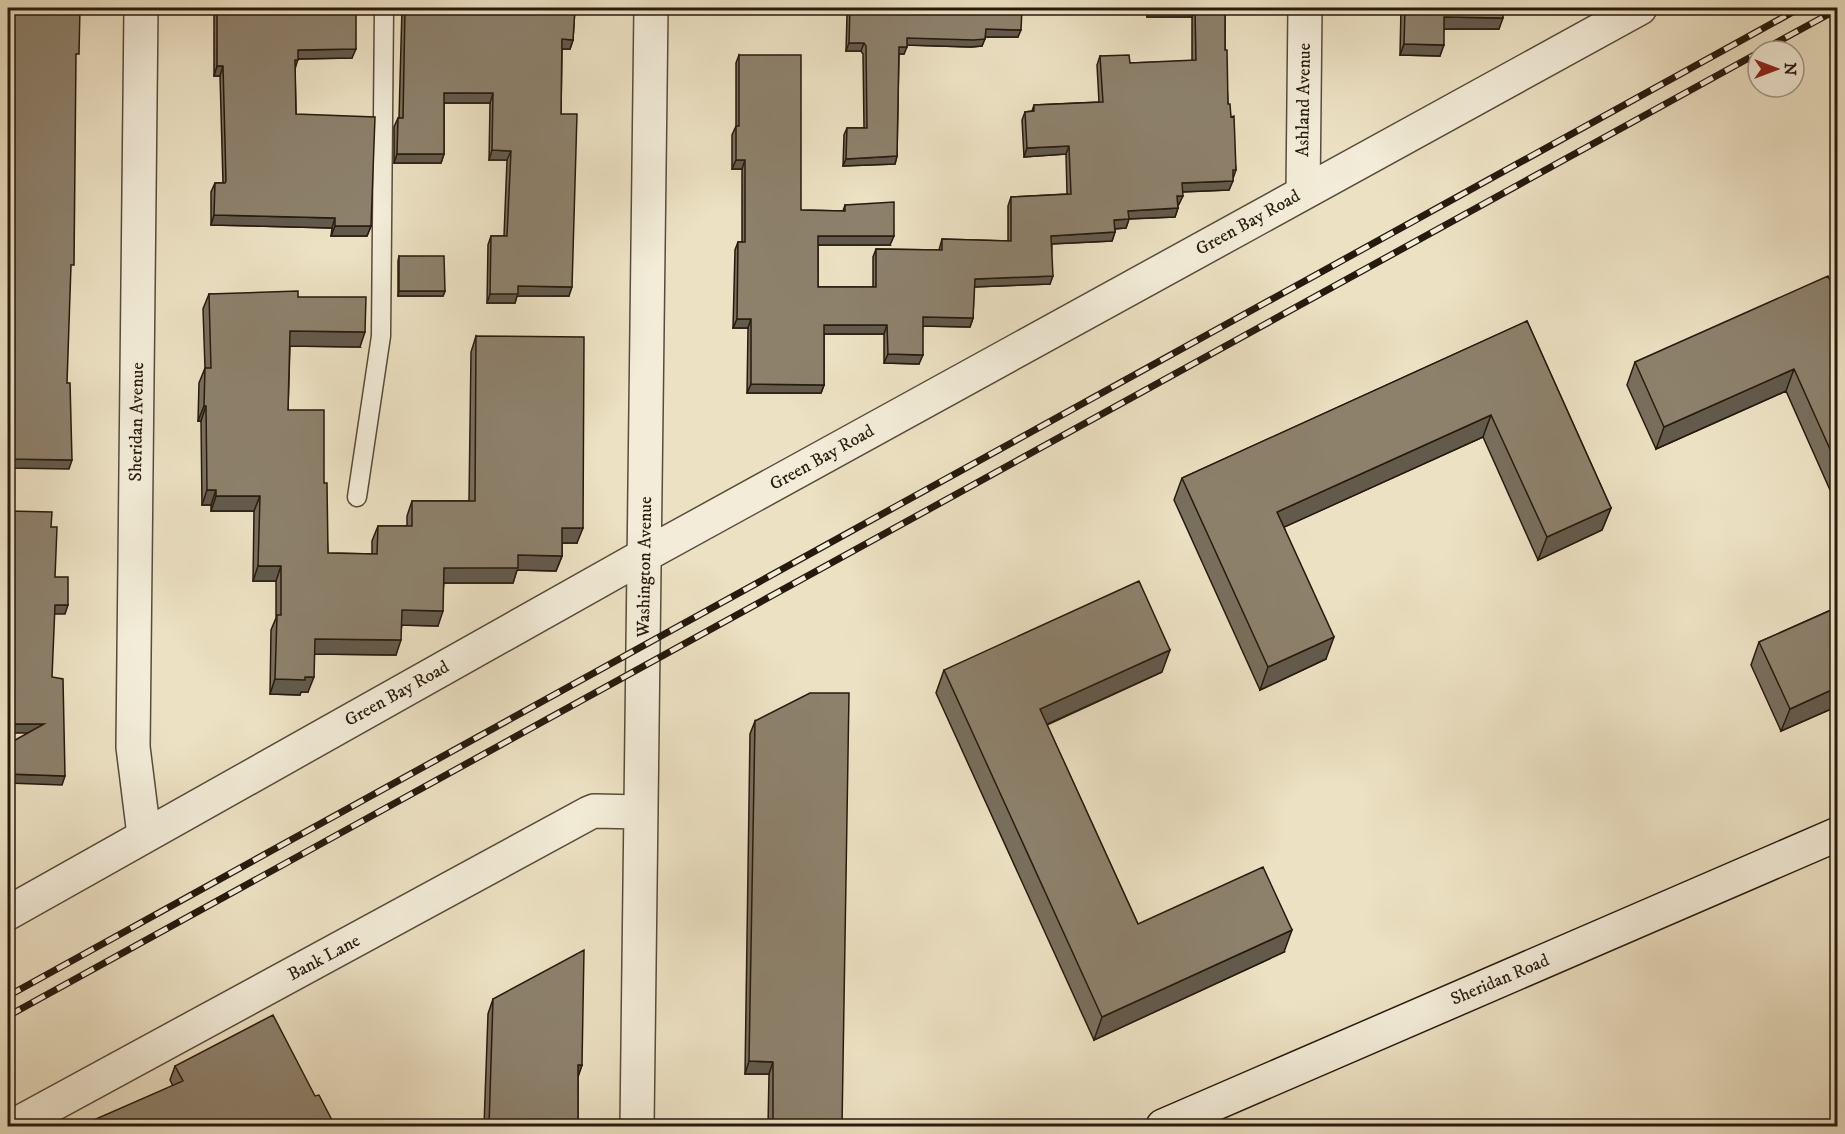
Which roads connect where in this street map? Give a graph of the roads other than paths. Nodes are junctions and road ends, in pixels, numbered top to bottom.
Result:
1 (141, 8) edge
2 (384, 8) edge
3 (651, 8) edge
4 (1305, 8) edge
5 (1640, 8) edge
6 (1303, 193) junction
7 (357, 496) dead end
8 (645, 555) junction
9 (641, 812) junction
10 (1838, 834) edge
11 (144, 835) junction
12 (8, 913) edge
13 (13, 1126) edge
14 (637, 1126) edge
15 (1163, 1126) edge

1 - 11 street, Sheridan Avenue
2 - 7 lane
3 - 8 street, Washington Avenue
4 - 6 street, Ashland Avenue
5 - 6 street, Green Bay Road
6 - 8 street, Green Bay Road
8 - 9 street, Washington Avenue
8 - 11 street, Green Bay Road
9 - 13 street, Bank Lane
9 - 14 street, Washington Avenue
10 - 15 street, Sheridan Road
11 - 12 street, Green Bay Road

